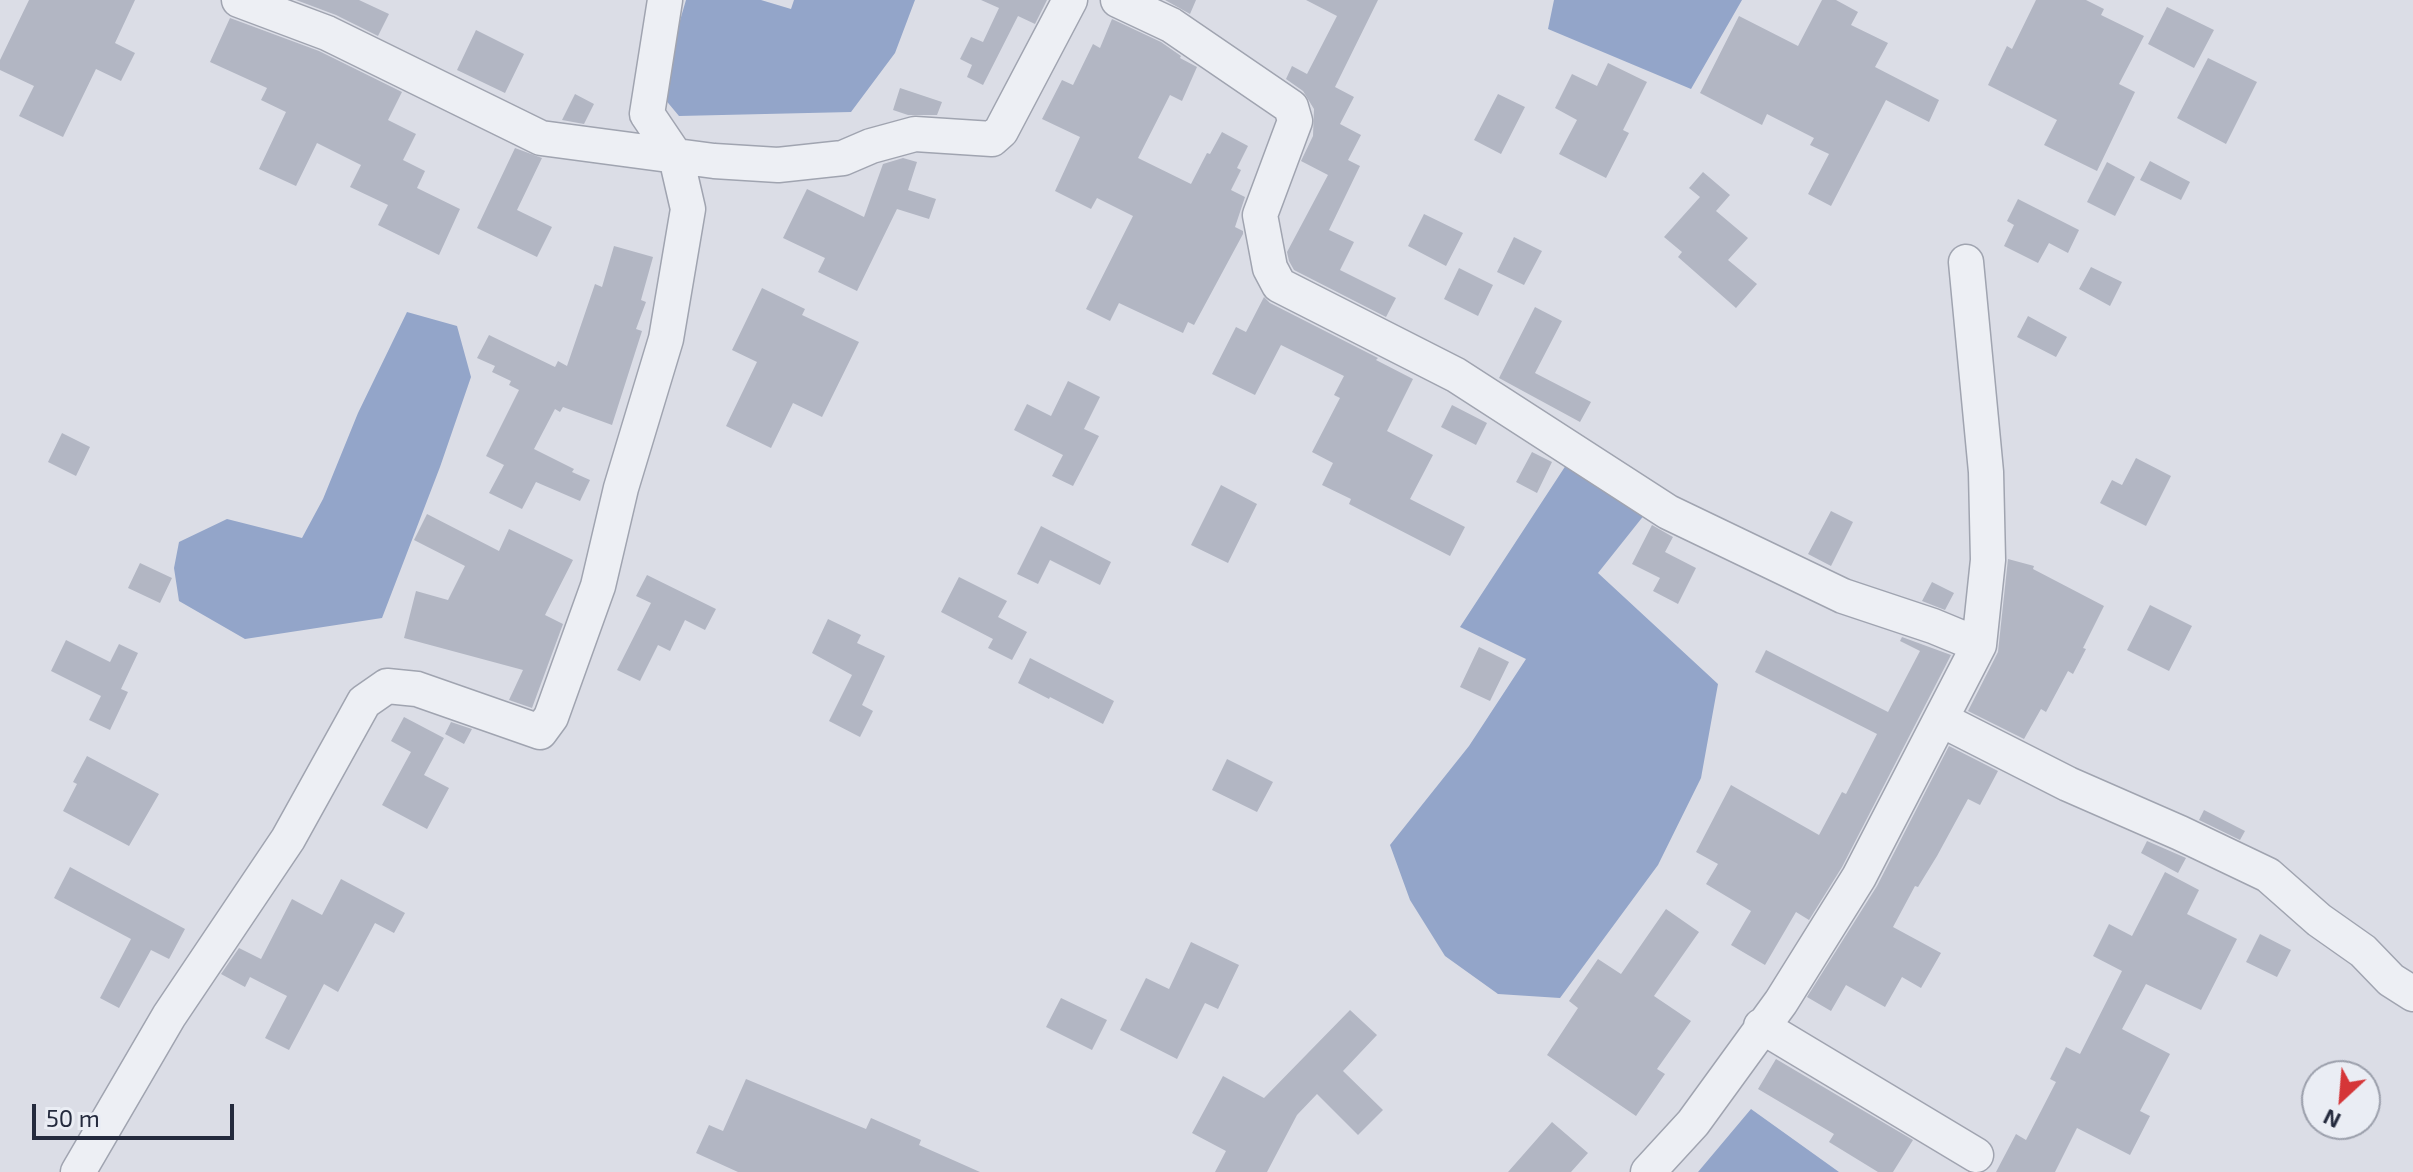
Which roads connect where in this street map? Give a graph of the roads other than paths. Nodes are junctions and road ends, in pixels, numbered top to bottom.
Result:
1 (239, 0) edge
2 (665, 0) edge
3 (1070, 0) edge
4 (1118, 0) edge
5 (676, 157) junction
6 (1966, 262) dead end
7 (1979, 645) junction
8 (1942, 720) junction
9 (2413, 994) edge
10 (1761, 1026) junction
11 (1976, 1155) dead end
12 (78, 1172) edge
13 (1648, 1172) edge

1 - 5 street
2 - 5 street
3 - 5 street
4 - 7 street
5 - 12 street
6 - 7 street
7 - 8 street
8 - 9 street
8 - 10 street
10 - 11 street
10 - 13 street

